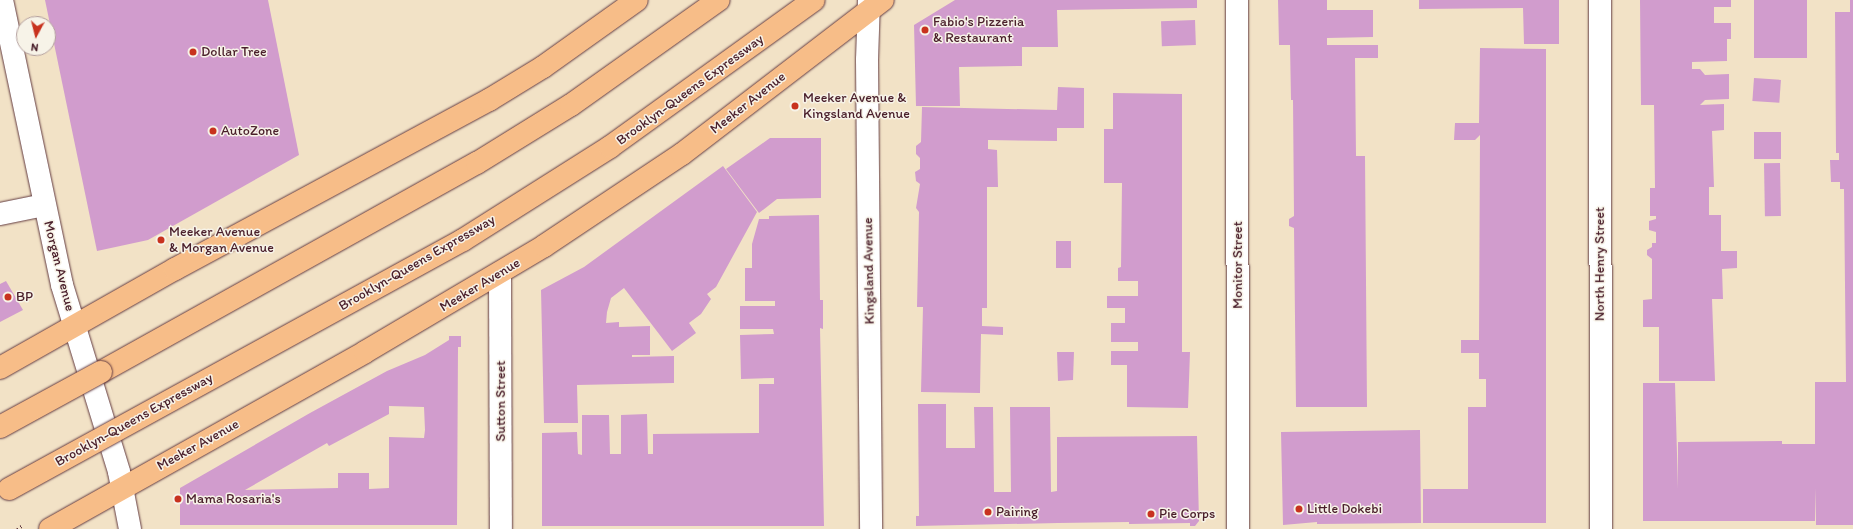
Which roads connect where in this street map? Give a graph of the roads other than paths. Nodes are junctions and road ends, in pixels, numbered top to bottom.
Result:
1 (2, 0) edge
2 (637, 0) edge
3 (719, 0) edge
4 (814, 0) edge
5 (1238, 0) edge
6 (1600, 0) edge
7 (870, 3) edge
8 (44, 205) junction
9 (0, 214) edge
10 (500, 273) junction
11 (74, 327) junction
12 (0, 368) edge
13 (0, 427) edge
14 (122, 487) junction
15 (4, 491) edge
16 (50, 529) edge
17 (130, 529) edge
18 (500, 529) edge
19 (871, 529) edge
20 (1238, 529) edge
21 (1601, 529) edge

1 - 8 street, Morgan Avenue
2 - 11 main road
3 - 13 main road, bridge
4 - 15 main road, Brooklyn-Queens Expressway, bridge
5 - 20 street, Monitor Street
6 - 21 street, North Henry Street
7 - 10 main road, Meeker Avenue
7 - 19 street, Kingsland Avenue
8 - 9 street
8 - 11 street, Morgan Avenue
10 - 14 main road, Meeker Avenue
10 - 18 street, Sutton Street
11 - 12 main road
11 - 14 street, Morgan Avenue
14 - 16 main road, Meeker Avenue
14 - 17 street, Morgan Avenue

